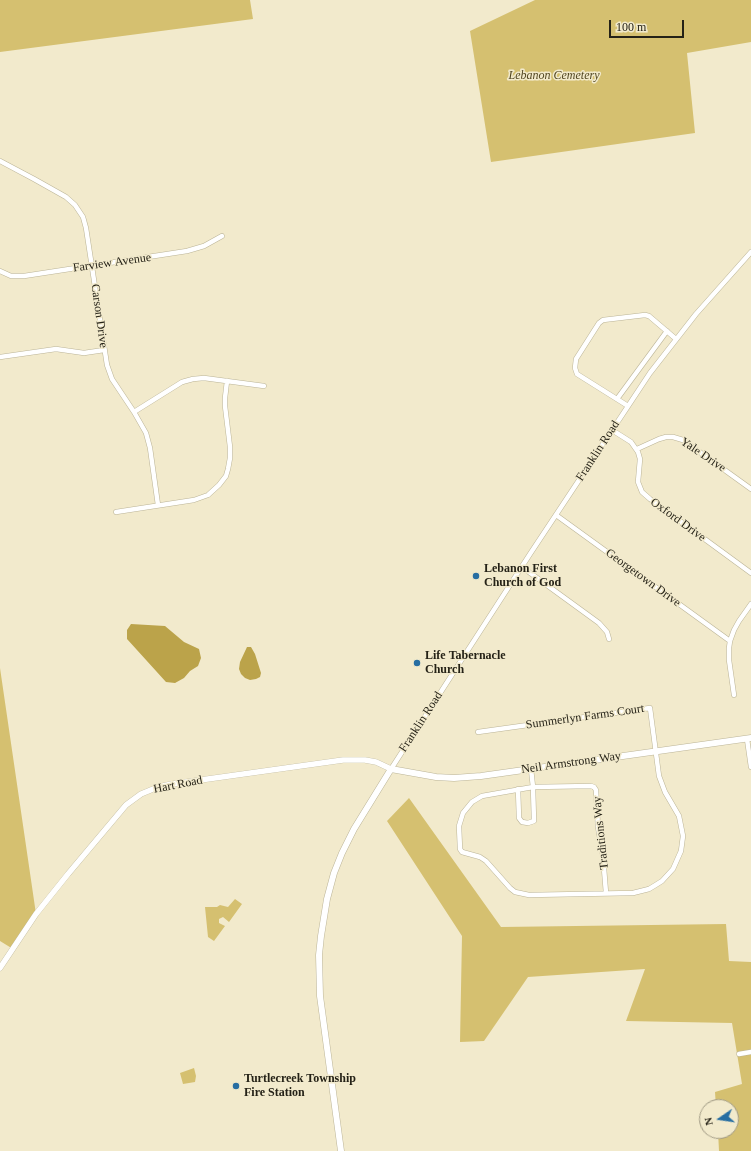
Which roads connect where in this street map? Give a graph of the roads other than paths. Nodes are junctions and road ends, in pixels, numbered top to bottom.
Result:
1 (0, 161) edge
2 (222, 236) dead end
3 (751, 252) edge
4 (92, 265) junction
5 (0, 271) edge
6 (667, 331) junction
7 (676, 338) junction
8 (104, 350) junction
9 (0, 357) edge
10 (227, 381) junction
11 (264, 386) dead end
12 (616, 399) junction
13 (628, 406) junction
14 (134, 412) junction
15 (612, 430) junction
16 (637, 449) junction
17 (751, 489) edge
18 (158, 506) junction
19 (116, 512) dead end
20 (556, 515) junction
21 (522, 567) junction
22 (751, 573) edge
23 (751, 604) edge
24 (609, 639) dead end
25 (730, 641) junction
26 (734, 694) dead end
27 (478, 732) dead end
28 (749, 738) edge
29 (656, 751) junction
30 (751, 767) edge
31 (391, 769) junction
32 (531, 769) junction
33 (533, 787) junction
34 (518, 790) junction
35 (606, 893) junction
36 (0, 968) edge
37 (751, 1052) edge
38 (738, 1054) dead end
39 (341, 1151) edge

1 - 4 street, Carson Drive
2 - 4 street, Farview Avenue
3 - 7 street, Franklin Road
4 - 5 street, Farview Avenue
4 - 8 street, Carson Drive
6 - 7 street
6 - 12 street
6 - 12 street
7 - 13 street, Franklin Road
8 - 9 street
8 - 14 street, Carson Drive
10 - 11 street
10 - 14 street
10 - 18 street
12 - 13 street
13 - 15 street, Franklin Road
14 - 18 street, Carson Drive
15 - 16 street
15 - 20 street, Franklin Road
16 - 17 street, Yale Drive
16 - 22 street, Oxford Drive
18 - 19 street
20 - 21 street, Franklin Road
20 - 25 street, Georgetown Drive
21 - 24 street
21 - 31 street, Franklin Road
23 - 25 street
25 - 26 street
27 - 29 street, Summerlyn Farms Court
28 - 29 main road, Neil Armstrong Way
28 - 30 street
29 - 32 main road, Neil Armstrong Way
29 - 35 street, Traditions Way
31 - 32 main road, Neil Armstrong Way
31 - 36 street, Hart Road
31 - 39 main road, Franklin Road
32 - 33 street
33 - 34 street, Traditions Way
33 - 34 street
33 - 35 street, Traditions Way
34 - 35 street, Traditions Way
37 - 38 street

